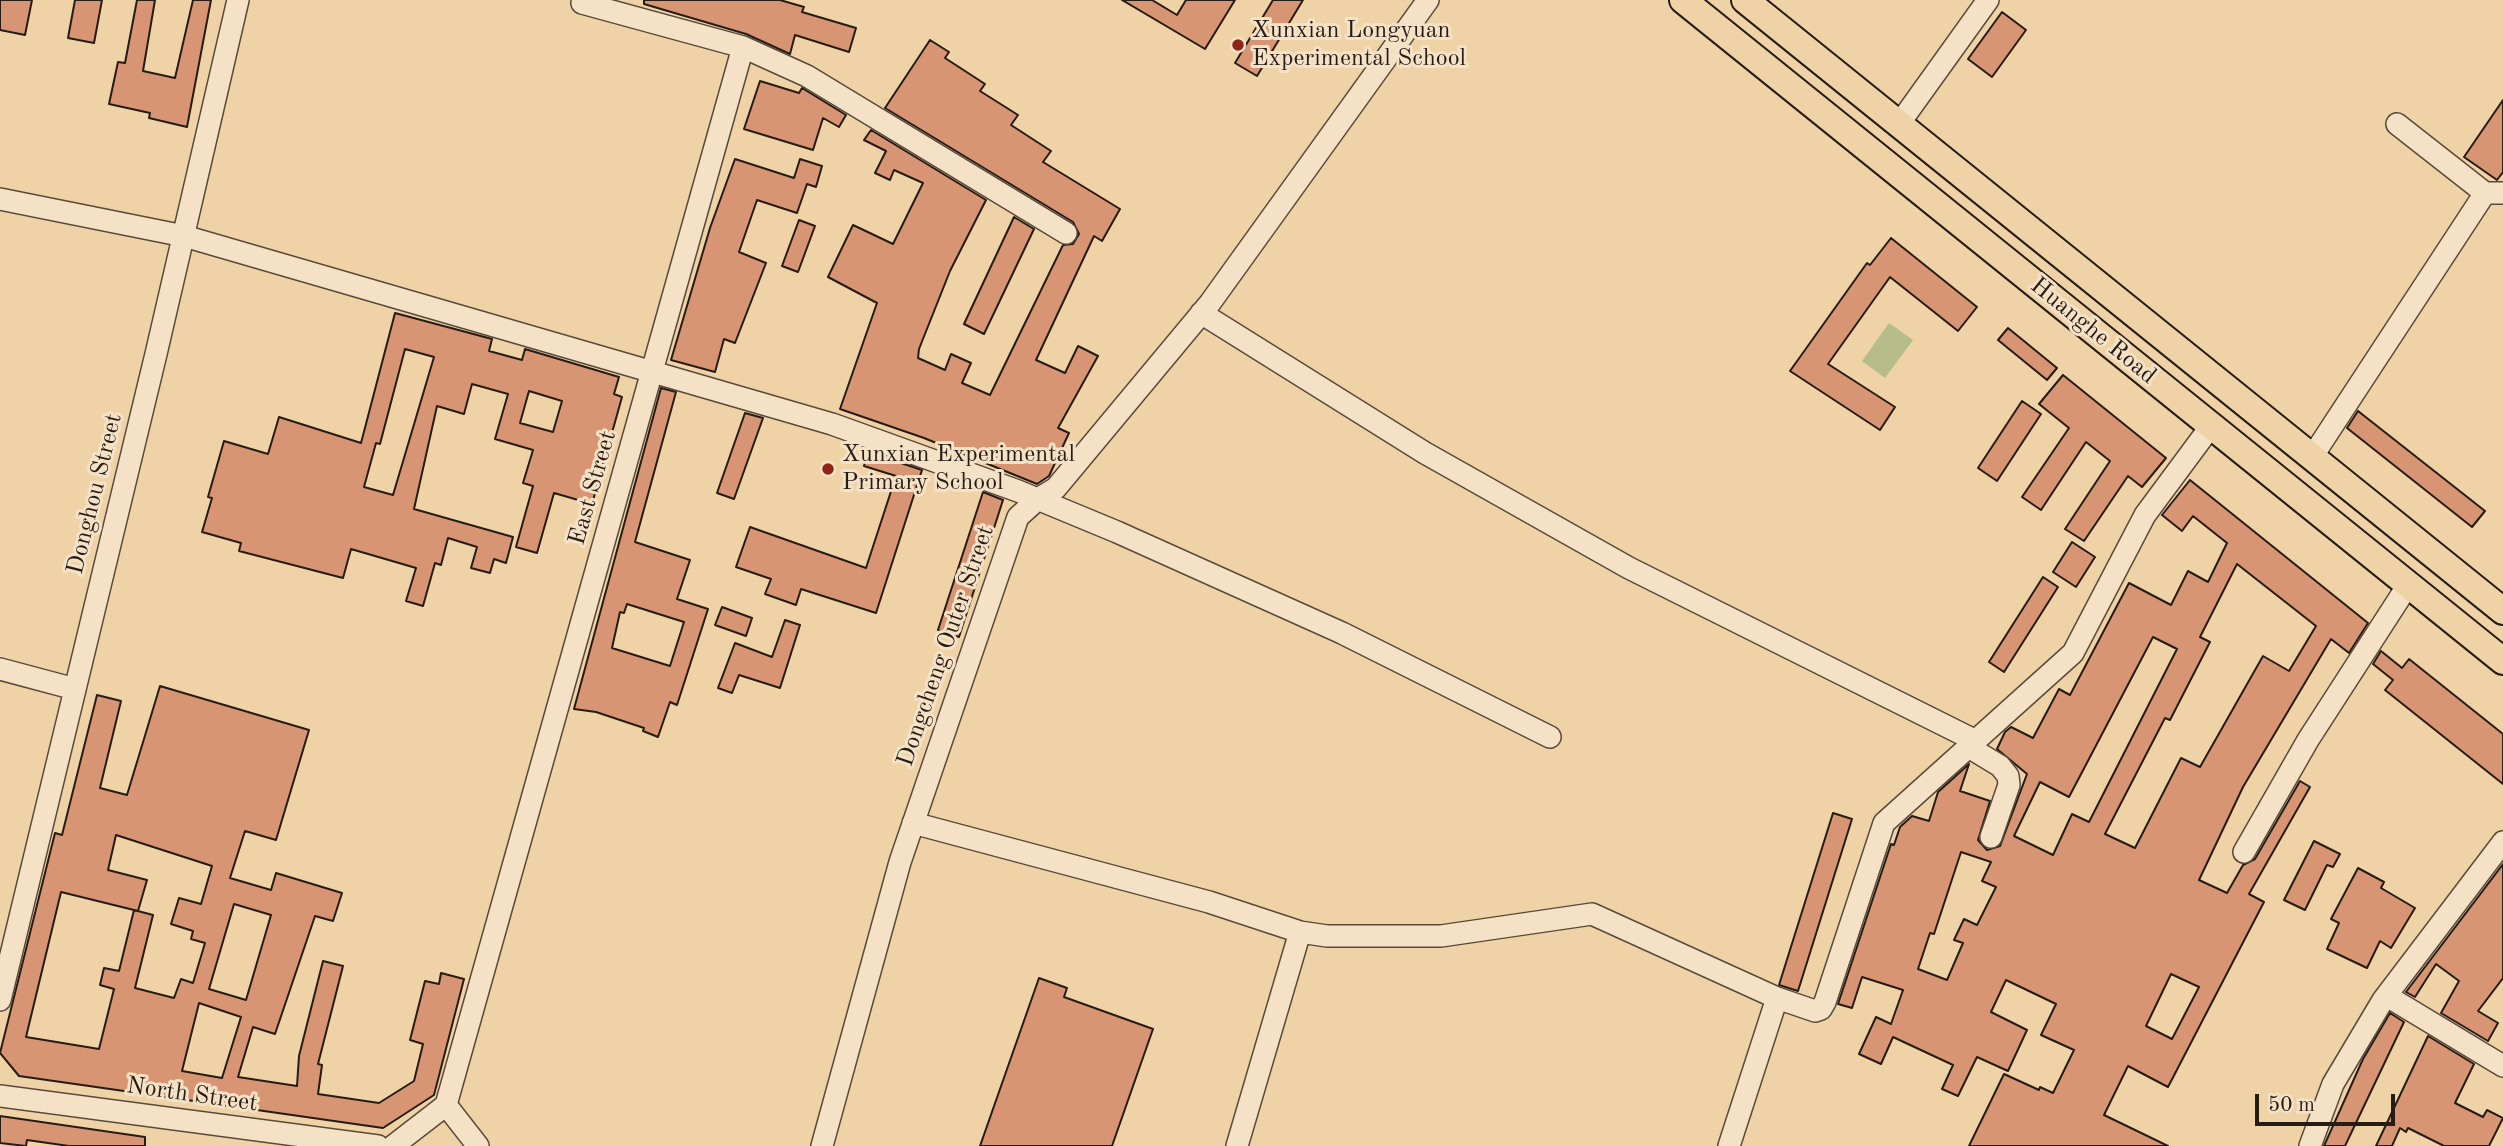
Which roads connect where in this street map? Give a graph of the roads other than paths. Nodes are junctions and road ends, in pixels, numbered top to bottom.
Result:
1 (237, 0) edge
2 (583, 0) edge
3 (1428, 0) edge
4 (1683, 0) edge
5 (1745, 0) edge
6 (1988, 0) edge
7 (743, 47) junction
8 (1899, 124) junction
9 (2397, 124) dead end
10 (2494, 193) edge
11 (0, 200) edge
12 (1066, 233) dead end
13 (184, 236) junction
14 (1201, 313) junction
15 (652, 371) junction
16 (2211, 426) junction
17 (2312, 457) junction
18 (1038, 499) junction
19 (2408, 585) junction
20 (2503, 611) edge
21 (2503, 661) edge
22 (0, 669) edge
23 (75, 689) junction
24 (1550, 737) dead end
25 (1970, 743) junction
26 (914, 823) junction
27 (1991, 837) dead end
28 (2503, 842) edge
29 (2244, 852) dead end
30 (1300, 932) junction
31 (2387, 996) junction
32 (1777, 998) junction
33 (0, 1000) edge
34 (2503, 1066) edge
35 (0, 1096) edge
36 (446, 1105) junction
37 (378, 1146) edge
38 (393, 1146) edge
39 (478, 1146) edge
40 (822, 1146) edge
41 (1237, 1146) edge
42 (1728, 1146) edge
43 (2310, 1146) edge

1 - 13 street, Donghou Street
2 - 7 street
3 - 14 street, Dongcheng Outer Street
4 - 16 main road, Huanghe Road
5 - 8 main road, Huanghe Road
6 - 8 street
7 - 12 street
7 - 15 street, East Street
8 - 17 main road, Huanghe Road
9 - 10 street
10 - 17 street
11 - 13 street
13 - 15 street
13 - 23 street, Donghou Street
14 - 18 street, Dongcheng Outer Street
14 - 25 street
15 - 18 street
15 - 36 street, East Street
16 - 19 main road, Huanghe Road
16 - 25 street
17 - 20 main road, Huanghe Road
18 - 24 street
18 - 26 street, Dongcheng Outer Street
19 - 21 main road, Huanghe Road
19 - 29 street
22 - 23 street
23 - 33 street, Donghou Street
25 - 27 street
25 - 32 street
26 - 30 street
26 - 40 street, Dongcheng Outer Street
28 - 31 street
30 - 32 street
30 - 41 street
31 - 34 street
31 - 43 street
32 - 42 street
35 - 37 street, North Street
36 - 38 street
36 - 39 street

